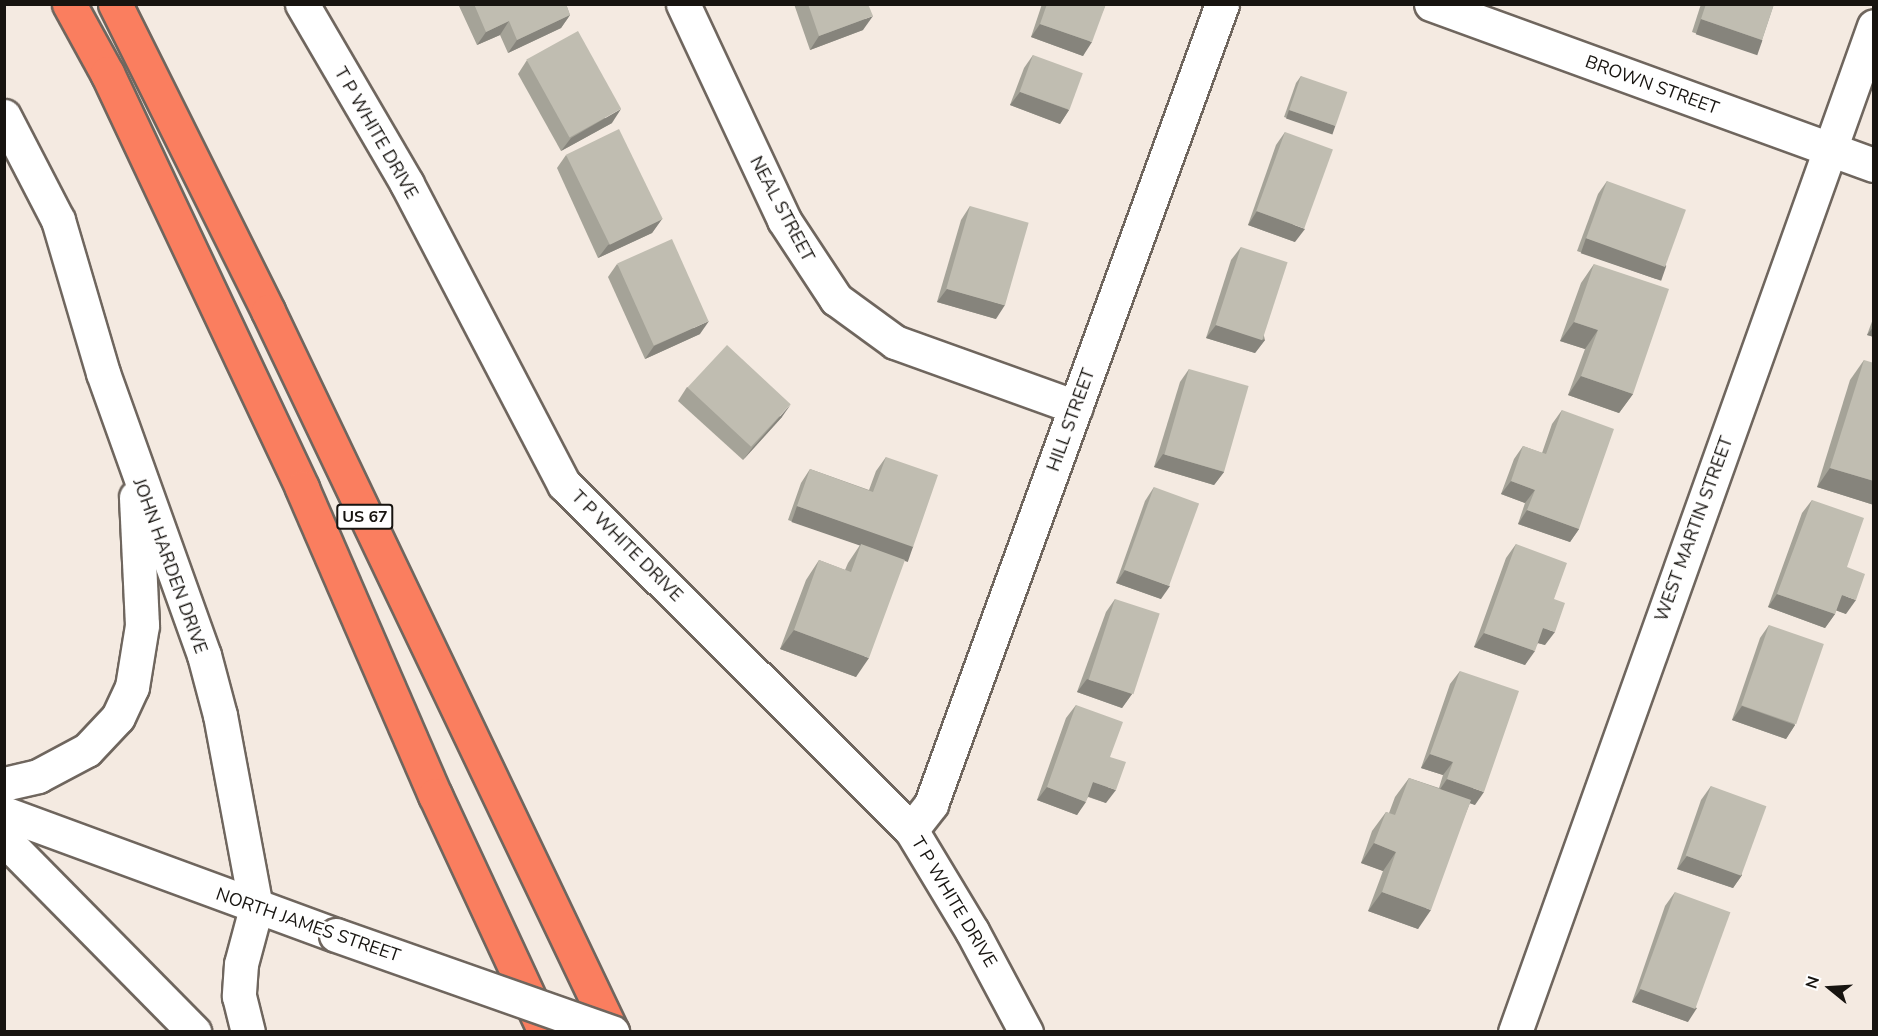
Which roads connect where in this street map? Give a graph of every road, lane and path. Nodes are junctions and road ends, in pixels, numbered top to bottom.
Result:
1 (69, 4) edge
2 (115, 4) edge
3 (302, 4) edge
4 (683, 4) edge
5 (1222, 4) edge
6 (1431, 4) edge
7 (1874, 26) edge
8 (4, 116) edge
9 (1830, 149) junction
10 (1874, 165) edge
11 (1076, 407) junction
12 (134, 469) junction
13 (4, 784) edge
14 (4, 813) edge
15 (911, 830) junction
16 (4, 839) edge
17 (256, 908) junction
18 (1028, 1029) edge
19 (194, 1032) edge
20 (248, 1032) edge
21 (545, 1032) edge
22 (612, 1032) edge
23 (1515, 1032) edge

1 - 21 highway, US 67
2 - 22 highway, US 67
3 - 15 street, T P WHITE DRIVE
4 - 11 street, NEAL STREET
5 - 11 street, HILL STREET
6 - 9 street, BROWN STREET
7 - 9 street, WEST MARTIN STREET
8 - 12 street, JOHN HARDEN DRIVE
9 - 10 street, BROWN STREET
9 - 23 street, WEST MARTIN STREET
11 - 15 street, HILL STREET
12 - 13 street
12 - 17 street, JOHN HARDEN DRIVE
14 - 17 street, NORTH JAMES STREET
15 - 18 street, T P WHITE DRIVE
16 - 19 street
17 - 20 street, JOHN HARDEN DRIVE
17 - 22 street, NORTH JAMES STREET, bridge

